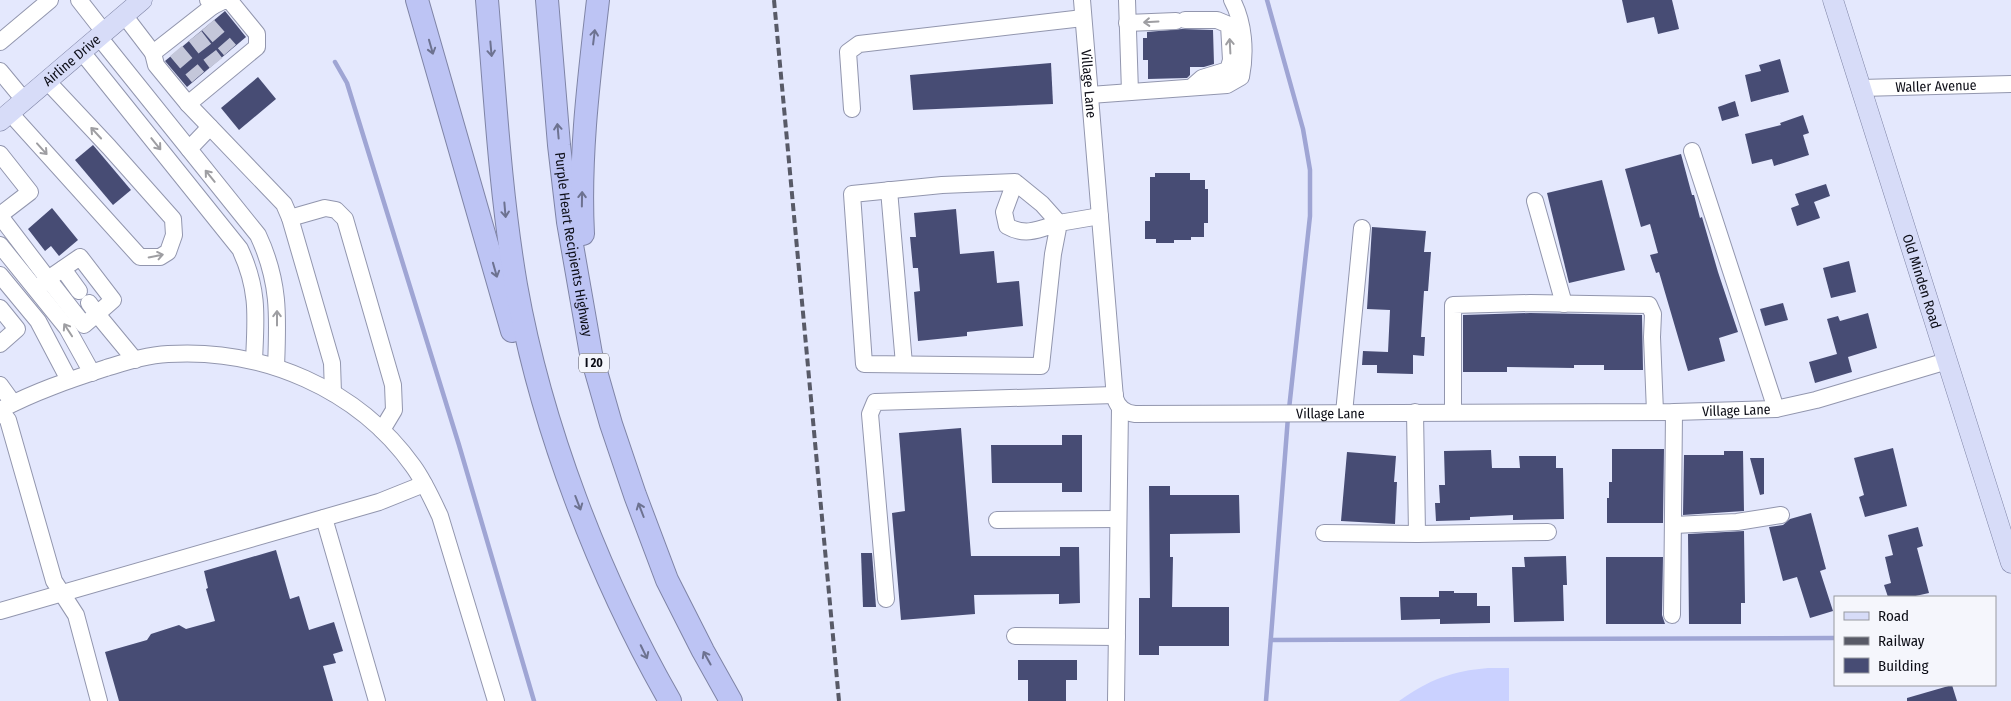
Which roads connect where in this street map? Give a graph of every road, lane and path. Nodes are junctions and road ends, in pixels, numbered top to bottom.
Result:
1 (50, 0) edge
2 (79, 0) edge
3 (142, 0) edge
4 (417, 0) edge
5 (487, 0) edge
6 (547, 0) edge
7 (598, 0) edge
8 (1082, 0) edge
9 (1127, 0) edge
10 (1232, 0) edge
11 (1833, 0) edge
12 (207, 11) edge
13 (124, 15) junction
14 (1084, 18) junction
15 (1127, 23) junction
16 (102, 34) junction
17 (0, 42) edge
18 (82, 52) junction
19 (153, 53) junction
20 (0, 71) edge
21 (47, 81) junction
22 (2011, 84) edge
23 (1191, 88) junction
24 (1861, 88) junction
25 (1130, 92) junction
26 (1090, 95) junction
27 (188, 104) junction
28 (852, 109) dead end
29 (7, 113) edge
30 (210, 127) junction
31 (189, 149) junction
32 (1692, 151) dead end
33 (0, 154) edge
34 (1015, 182) junction
35 (889, 190) junction
36 (1535, 201) dead end
37 (0, 216) edge
38 (1100, 216) junction
39 (290, 218) junction
40 (1059, 223) junction
41 (1362, 228) dead end
42 (0, 245) edge
43 (62, 269) junction
44 (0, 275) edge
45 (42, 284) junction
46 (581, 300) junction
47 (88, 303) junction
48 (1564, 304) junction
49 (0, 308) edge
50 (0, 344) edge
51 (135, 360) junction
52 (254, 360) junction
53 (1947, 361) junction
54 (904, 364) junction
55 (276, 367) junction
56 (92, 373) junction
57 (69, 380) junction
58 (0, 385) edge
59 (333, 393) junction
60 (1117, 402) junction
61 (4, 408) edge
62 (1776, 409) junction
63 (1415, 412) junction
64 (1453, 412) junction
65 (1655, 412) junction
66 (1674, 412) junction
67 (1344, 413) junction
68 (382, 430) junction
69 (566, 471) junction
70 (424, 484) junction
71 (1780, 515) dead end
72 (324, 518) junction
73 (1118, 519) junction
74 (997, 520) dead end
75 (1674, 524) junction
76 (1548, 532) dead end
77 (1324, 533) dead end
78 (1417, 534) junction
79 (2011, 563) edge
80 (62, 593) junction
81 (886, 598) dead end
82 (0, 611) edge
83 (1672, 615) dead end
84 (1015, 636) dead end
85 (1116, 637) junction
86 (99, 701) edge
87 (377, 701) edge
88 (496, 701) edge
89 (670, 701) edge
90 (731, 701) edge
91 (1116, 701) edge

1 - 17 street
2 - 16 street
3 - 13 main road, Airline Drive
4 -> 69 highway
5 -> 69 highway
46 -> 6 highway, Purple Heart Recipients Highway / I 20
46 -> 7 highway
8 - 14 street, Village Lane
9 - 15 street
10 - 23 street
11 - 24 main road, Old Minden Road
12 - 19 street
12 - 27 street
13 - 16 main road, Airline Drive
13 - 19 street
14 - 26 street, Village Lane
14 - 28 street
23 -> 15 street
15 - 25 street
16 - 18 main road, Airline Drive
16 - 31 street
18 - 21 main road, Airline Drive
18 -> 52 street
19 - 27 street
20 - 29 street
21 - 29 main road, Airline Drive
29 -> 21 street
22 - 24 street, Waller Avenue
23 - 25 street
24 - 53 main road, Old Minden Road
25 - 26 street
26 - 38 street, Village Lane
27 - 30 street
30 - 31 street
30 - 39 street
55 -> 31 street
32 - 62 street
33 - 37 street
34 - 35 street
34 - 40 street
34 - 40 street
35 - 54 street
35 - 54 street
36 - 48 street
37 - 45 street
38 - 40 street
38 - 60 street, Village Lane
39 - 59 street
39 - 68 street
40 - 54 street
41 - 67 street
42 - 45 street
43 - 45 street
43 - 47 street
43 - 47 street
44 - 57 street
45 - 47 street
56 -> 45 street
90 -> 46 highway, Purple Heart Recipients Highway / I 20
47 - 51 street
48 - 64 street
48 - 65 street
49 - 50 street
51 - 52 street
51 - 56 street
52 - 55 street
53 - 62 street, Village Lane
53 - 79 main road, Old Minden Road
55 - 59 street
56 - 57 street
57 - 61 street
58 - 61 street
59 - 68 street
60 - 67 street, Village Lane
60 - 73 street
60 - 81 street
61 - 80 street
62 - 66 street, Village Lane
63 - 64 street, Village Lane
63 - 67 street, Village Lane
63 - 78 street
64 - 65 street, Village Lane
65 - 66 street, Village Lane
66 - 75 street
68 - 70 street
69 -> 89 highway
70 - 72 street
70 - 88 street
71 - 75 street
72 - 80 street
72 - 87 street
73 - 74 street
73 - 85 street
75 - 83 street
76 - 78 street
77 - 78 street
80 - 82 street
80 - 86 street
84 - 85 street
85 - 91 street

